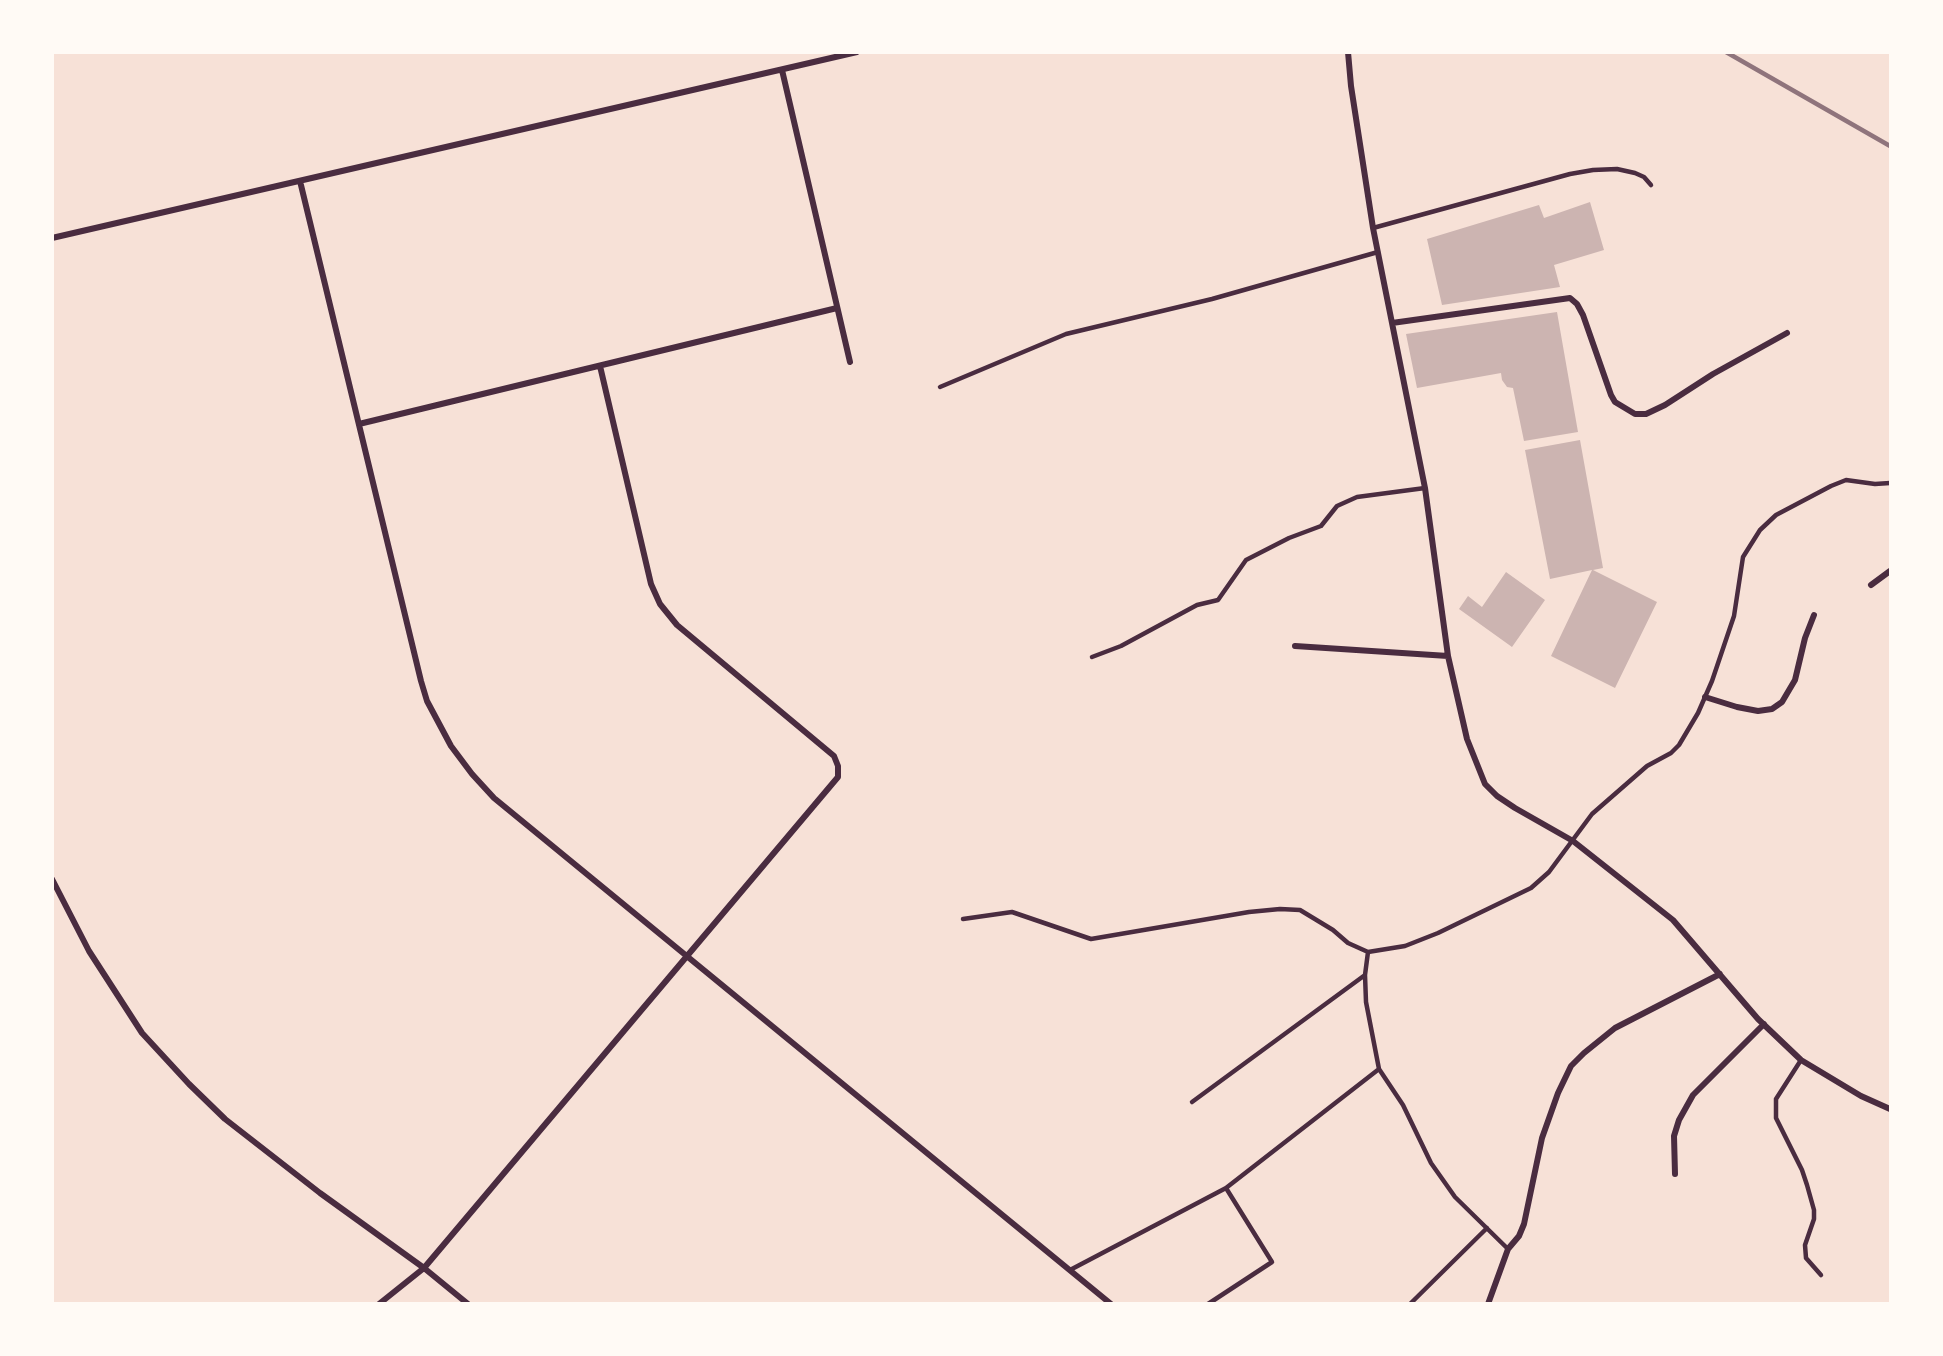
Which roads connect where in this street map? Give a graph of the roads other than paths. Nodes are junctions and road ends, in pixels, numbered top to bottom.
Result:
1 (857, 52) edge
2 (1348, 52) edge
3 (782, 70) junction
4 (300, 181) junction
5 (1651, 185) dead end
6 (1373, 228) junction
7 (52, 238) edge
8 (1378, 252) junction
9 (837, 308) junction
10 (1392, 323) junction
11 (1787, 333) dead end
12 (850, 362) dead end
13 (600, 366) junction
14 (940, 387) dead end
15 (359, 424) junction
16 (1890, 483) edge
17 (1425, 488) junction
18 (1890, 571) edge
19 (1871, 585) dead end
20 (1814, 615) dead end
21 (1295, 646) dead end
22 (1448, 656) junction
23 (1092, 657) dead end
24 (1705, 697) junction
25 (1574, 841) junction
26 (52, 879) edge
27 (963, 919) dead end
28 (1368, 952) junction
29 (687, 956) junction
30 (1720, 974) junction
31 (1365, 975) junction
32 (1764, 1024) junction
33 (1801, 1060) junction
34 (1379, 1069) junction
35 (1192, 1102) dead end
36 (1890, 1109) edge
37 (1675, 1174) dead end
38 (1226, 1188) junction
39 (1487, 1228) junction
40 (1508, 1249) junction
41 (424, 1268) junction
42 (1070, 1270) junction
43 (1821, 1275) dead end
44 (379, 1304) edge
45 (468, 1304) edge
46 (1111, 1304) edge
47 (1208, 1304) edge
48 (1410, 1304) edge
49 (1488, 1304) edge

1 - 3 street
2 - 6 street
3 - 4 street
3 - 9 street
4 - 7 street
4 - 15 street
5 - 6 lane
6 - 8 street
8 - 10 street
8 - 14 lane
9 - 12 street
9 - 13 street
10 - 11 street
10 - 17 street
13 - 15 street
13 - 29 street
15 - 29 street
16 - 24 lane
17 - 22 street
17 - 23 lane
18 - 19 street
20 - 24 street
21 - 22 street
22 - 25 street
24 - 25 lane
25 - 28 lane
25 - 30 street
26 - 41 street
27 - 28 lane
28 - 31 lane
29 - 41 street
29 - 42 street
30 - 32 street
30 - 40 street
31 - 34 lane
31 - 35 lane
32 - 33 street
32 - 37 street
33 - 36 street
33 - 43 lane
34 - 38 lane
34 - 39 lane
38 - 42 lane
38 - 47 lane
39 - 40 lane
39 - 48 lane
40 - 49 street
41 - 44 street
41 - 45 street
42 - 46 street

